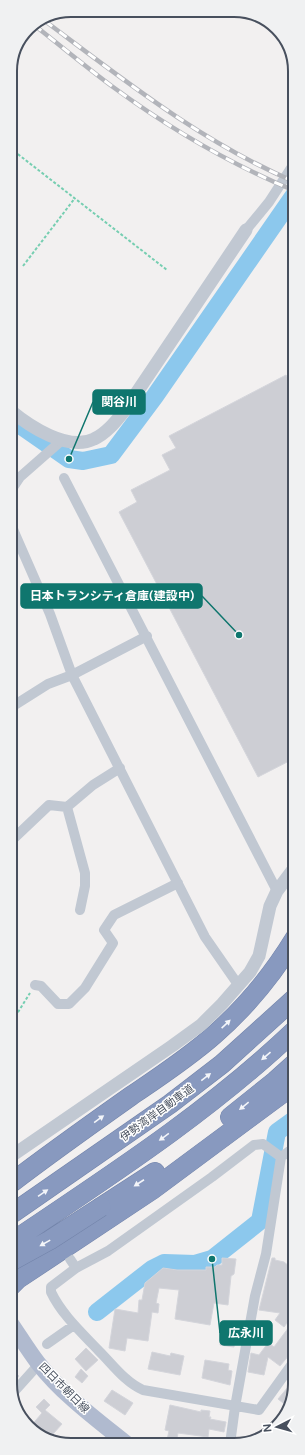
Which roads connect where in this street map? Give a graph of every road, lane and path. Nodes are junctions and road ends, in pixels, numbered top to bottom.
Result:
1 (17, 153) edge
2 (288, 172) edge
3 (75, 198) junction
4 (246, 230) joint
5 (23, 266) dead end
6 (168, 270) dead end
7 (17, 416) edge
8 (55, 446) junction
9 (64, 478) dead end
10 (17, 481) edge
11 (17, 537) edge
12 (147, 636) junction
13 (72, 675) junction
14 (17, 704) edge
15 (120, 768) junction
16 (67, 807) junction
17 (17, 835) edge
18 (288, 876) edge
19 (178, 883) junction
20 (277, 891) junction
21 (80, 910) dead end
22 (288, 949) edge
23 (35, 985) joint
24 (239, 986) junction
25 (288, 1004) edge
26 (17, 1014) edge
27 (288, 1036) edge
28 (288, 1069) edge
29 (288, 1089) edge
30 (288, 1102) edge
31 (288, 1151) edge
32 (17, 1152) edge
33 (280, 1156) junction
34 (17, 1179) edge
35 (17, 1210) edge
36 (17, 1238) edge
37 (18, 1259) edge
38 (73, 1263) junction
39 (17, 1281) edge
40 (17, 1292) edge
41 (74, 1325) junction
42 (17, 1332) edge
43 (47, 1344) dead end
44 (39, 1364) junction
45 (288, 1372) edge
46 (17, 1388) edge
47 (235, 1407) junction
48 (120, 1438) edge
49 (231, 1438) edge

1 - 3 path
2 - 4 street
3 - 5 path
3 - 6 path
4 - 8 street
7 - 8 street
8 - 10 street
9 - 12 street
11 - 13 street
12 - 13 street
12 - 20 street
13 - 14 street
13 - 15 street
15 - 16 street
15 - 19 street
16 - 17 street
16 - 21 street
18 - 20 street
19 - 23 street
19 - 24 street
20 - 24 street
34 -> 22 highway
23 - 26 path
24 - 32 street
35 -> 25 highway, 伊勢湾岸自動車道
27 -> 36 highway, 伊勢湾岸自動車道, bridge
28 -> 37 highway, bridge
29 - 39 highway
30 - 38 highway
31 - 33 street
33 - 38 street
33 - 47 street
38 - 40 highway
38 - 41 street
41 - 43 street
41 - 47 street
42 - 44 main road, 四日市朝日線
44 - 46 street
44 - 48 main road, 四日市朝日線
45 - 47 street
47 - 49 street

